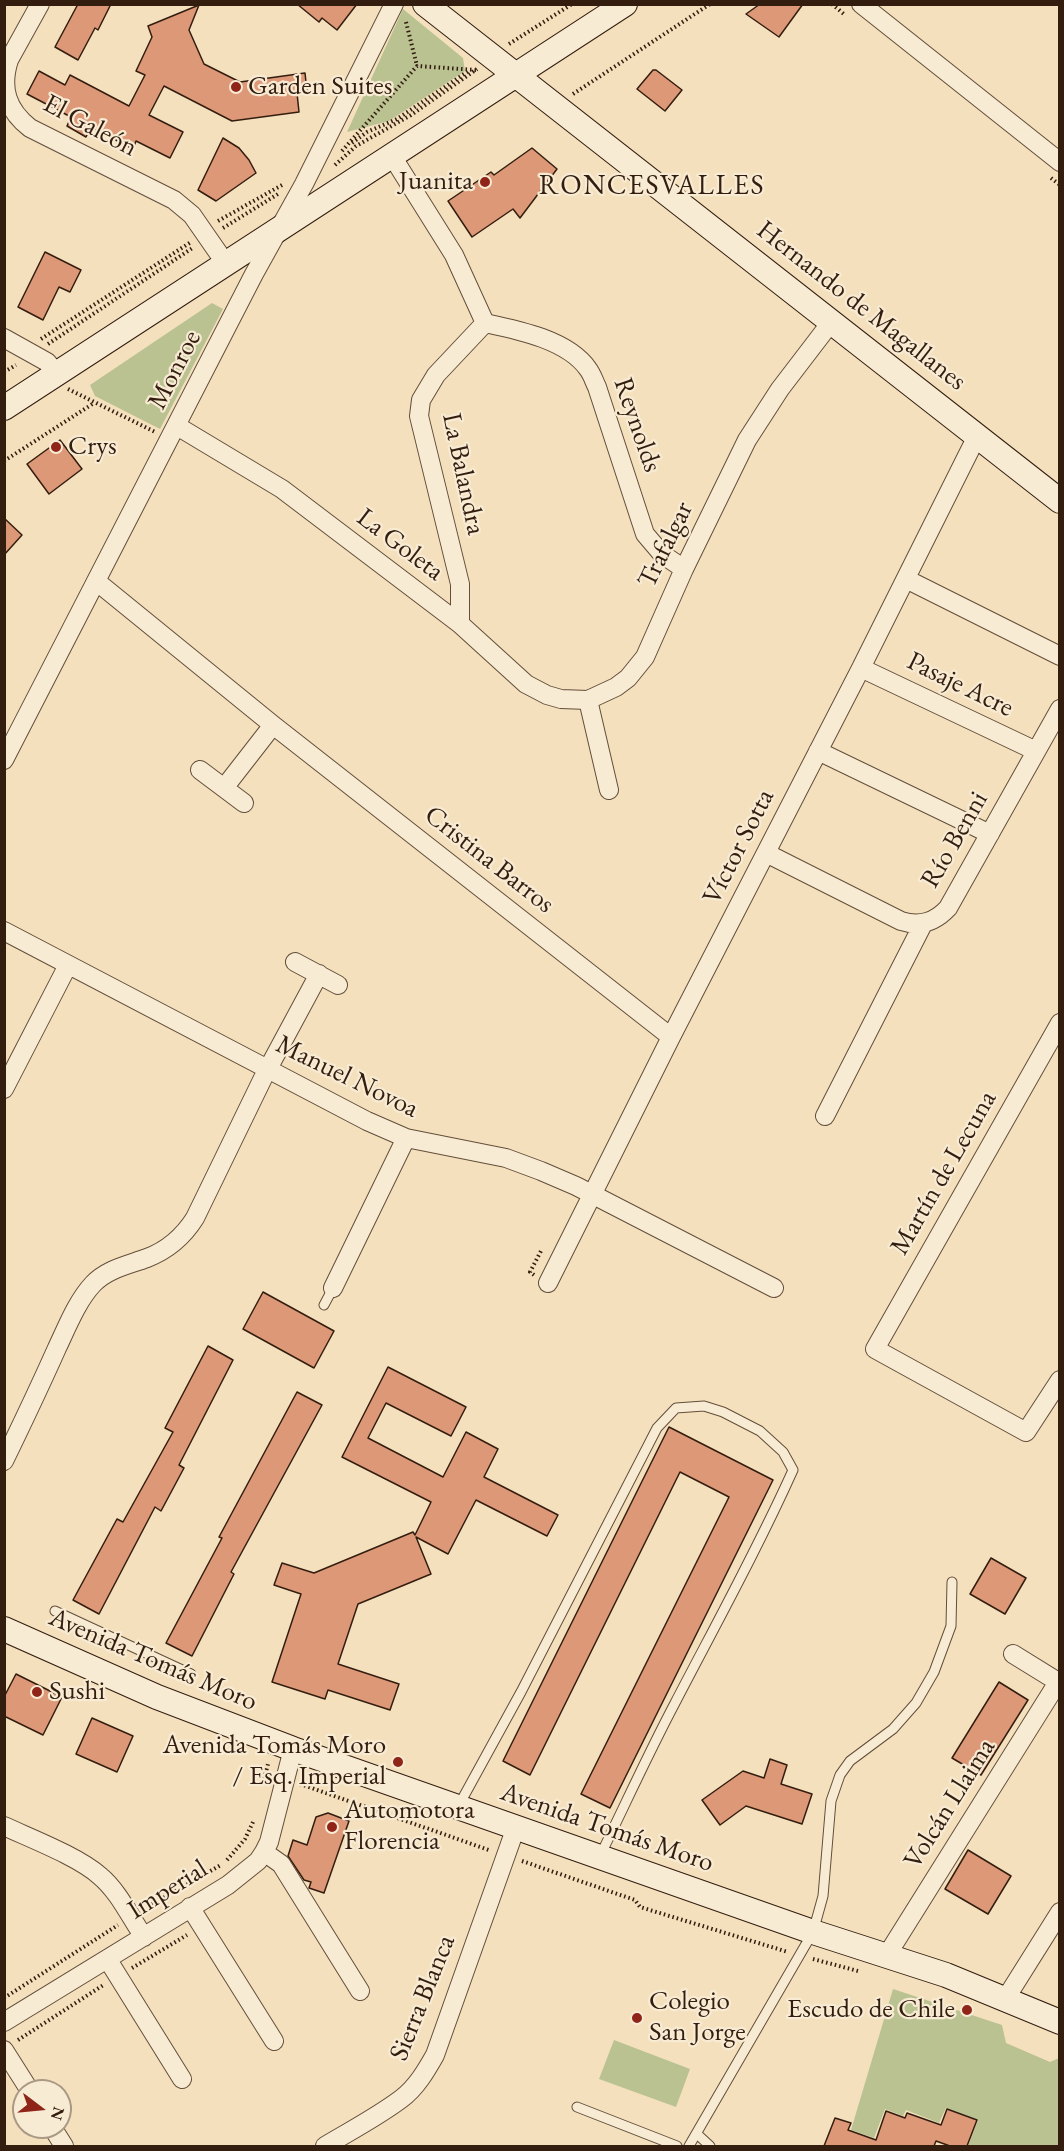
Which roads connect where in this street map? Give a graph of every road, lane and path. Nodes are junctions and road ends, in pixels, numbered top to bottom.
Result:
1 (40, 4) edge
2 (426, 4) edge
3 (625, 4) edge
4 (710, 4) edge
5 (861, 4) edge
6 (399, 10) edge
7 (417, 66) junction
8 (507, 81) junction
9 (573, 94) dead end
10 (392, 156) junction
11 (334, 161) dead end
12 (1059, 162) edge
13 (202, 229) junction
14 (276, 231) junction
15 (226, 264) junction
16 (832, 321) junction
17 (485, 323) junction
18 (4, 338) edge
19 (23, 348) junction
20 (53, 376) junction
21 (94, 403) junction
22 (4, 408) edge
23 (173, 432) junction
24 (977, 436) junction
25 (4, 460) edge
26 (1059, 501) edge
27 (684, 569) junction
28 (906, 579) junction
29 (96, 581) junction
30 (459, 624) junction
31 (1059, 656) edge
32 (861, 668) junction
33 (588, 700) junction
34 (1059, 710) edge
35 (273, 725) junction
36 (1036, 751) junction
37 (818, 752) junction
38 (6, 756) edge
39 (200, 770) dead end
40 (224, 788) junction
41 (609, 790) dead end
42 (244, 803) dead end
43 (990, 834) junction
44 (766, 853) junction
45 (923, 924) junction
46 (4, 931) edge
47 (295, 962) dead end
48 (68, 965) junction
49 (319, 974) junction
50 (338, 985) dead end
51 (1059, 1023) edge
52 (671, 1037) junction
53 (268, 1070) junction
54 (4, 1089) edge
55 (825, 1116) dead end
56 (406, 1138) junction
57 (592, 1196) junction
58 (548, 1283) dead end
59 (333, 1288) joint
60 (774, 1288) dead end
61 (324, 1305) dead end
62 (1059, 1380) edge
63 (4, 1461) edge
64 (952, 1582) dead end
65 (55, 1611) dead end
66 (4, 1629) edge
67 (1013, 1654) dead end
68 (191, 1674) dead end
69 (1059, 1682) edge
70 (293, 1749) junction
71 (266, 1772) dead end
72 (285, 1779) junction
73 (263, 1783) dead end
74 (457, 1807) junction
75 (255, 1818) dead end
76 (4, 1826) edge
77 (516, 1827) junction
78 (264, 1852) junction
79 (506, 1856) junction
80 (599, 1857) junction
81 (190, 1907) junction
82 (1059, 1912) edge
83 (130, 1916) junction
84 (813, 1932) junction
85 (144, 1937) junction
86 (887, 1955) junction
87 (800, 1956) junction
88 (108, 1960) junction
89 (866, 1973) dead end
90 (360, 1991) dead end
91 (4, 1998) edge
92 (1006, 1998) junction
93 (4, 2022) edge
94 (1059, 2022) edge
95 (274, 2041) dead end
96 (4, 2050) edge
97 (22, 2079) edge
98 (182, 2079) dead end
99 (577, 2107) dead end
100 (697, 2134) junction
101 (325, 2146) edge
102 (677, 2146) edge
103 (689, 2146) edge
104 (711, 2146) edge

1 - 13 street, El Galeón
2 - 8 main road, Hernando de Magallanes
3 - 8 main road
4 - 9 path
5 - 12 street
6 - 7 path
6 - 14 street, Monroe
7 - 8 path
7 - 11 path
8 - 10 main road
8 - 16 main road, Hernando de Magallanes
10 - 14 main road
10 - 17 street
13 - 15 street, El Galeón
13 - 19 path
14 - 15 main road
14 - 23 street, Monroe
15 - 20 main road
16 - 24 main road, Hernando de Magallanes
16 - 27 street, Trafalgar
17 - 27 street, Reynolds
17 - 30 street, La Balandra
18 - 19 street
19 - 20 street
20 - 21 path
20 - 22 main road
21 - 23 path
21 - 25 path
23 - 29 street, Monroe
23 - 30 street, La Goleta
24 - 26 main road, Hernando de Magallanes
24 - 28 street, Víctor Sotta
27 - 33 street, Trafalgar
28 - 31 street
28 - 32 street, Víctor Sotta
29 - 35 street, Cristina Barros
29 - 38 street, Monroe
30 - 33 street, La Goleta
32 - 36 street, Pasaje Acre
32 - 37 street, Víctor Sotta
33 - 41 street
34 - 36 street, Río Benni
35 - 40 street
35 - 52 street, Cristina Barros
36 - 43 street, Río Benni
37 - 43 street
37 - 44 street, Víctor Sotta
39 - 40 street
40 - 42 street
43 - 45 street, Río Benni
44 - 45 street
44 - 52 street, Víctor Sotta
45 - 55 street, Río Benni
46 - 48 street, Manuel Novoa
47 - 49 street
48 - 53 street, Manuel Novoa
48 - 54 street
49 - 50 street
49 - 53 street
51 - 62 street, Martín de Lecuna
52 - 57 street, Víctor Sotta
53 - 56 street, Manuel Novoa
53 - 63 street
56 - 57 street, Manuel Novoa
56 - 59 street
57 - 58 street, Víctor Sotta
57 - 60 street, Manuel Novoa
59 - 61 lane
64 - 84 lane
65 - 68 lane
66 - 70 main road, Avenida Tomás Moro
67 - 69 street
69 - 86 street, Volcán Llaima
70 - 72 street, Imperial
70 - 74 main road, Avenida Tomás Moro
71 - 73 path
72 - 78 street, Imperial
72 - 79 path
74 - 77 main road, Avenida Tomás Moro
74 - 80 lane
75 - 83 path
76 - 83 street
77 - 79 street, Sierra Blanca
77 - 80 main road, Avenida Tomás Moro
78 - 81 street, Imperial
78 - 90 street
79 - 87 path
79 - 101 street, Sierra Blanca
80 - 84 main road, Avenida Tomás Moro
81 - 85 street, Imperial
81 - 95 street
82 - 92 street
83 - 85 street
83 - 91 path
84 - 86 main road, Avenida Tomás Moro
84 - 87 lane
85 - 88 street, Imperial
86 - 92 main road, Avenida Tomás Moro
87 - 89 path
87 - 100 lane
88 - 93 street, Imperial
88 - 98 street
92 - 94 main road, Avenida Tomás Moro
96 - 97 street
99 - 102 lane
100 - 103 lane
100 - 104 lane

